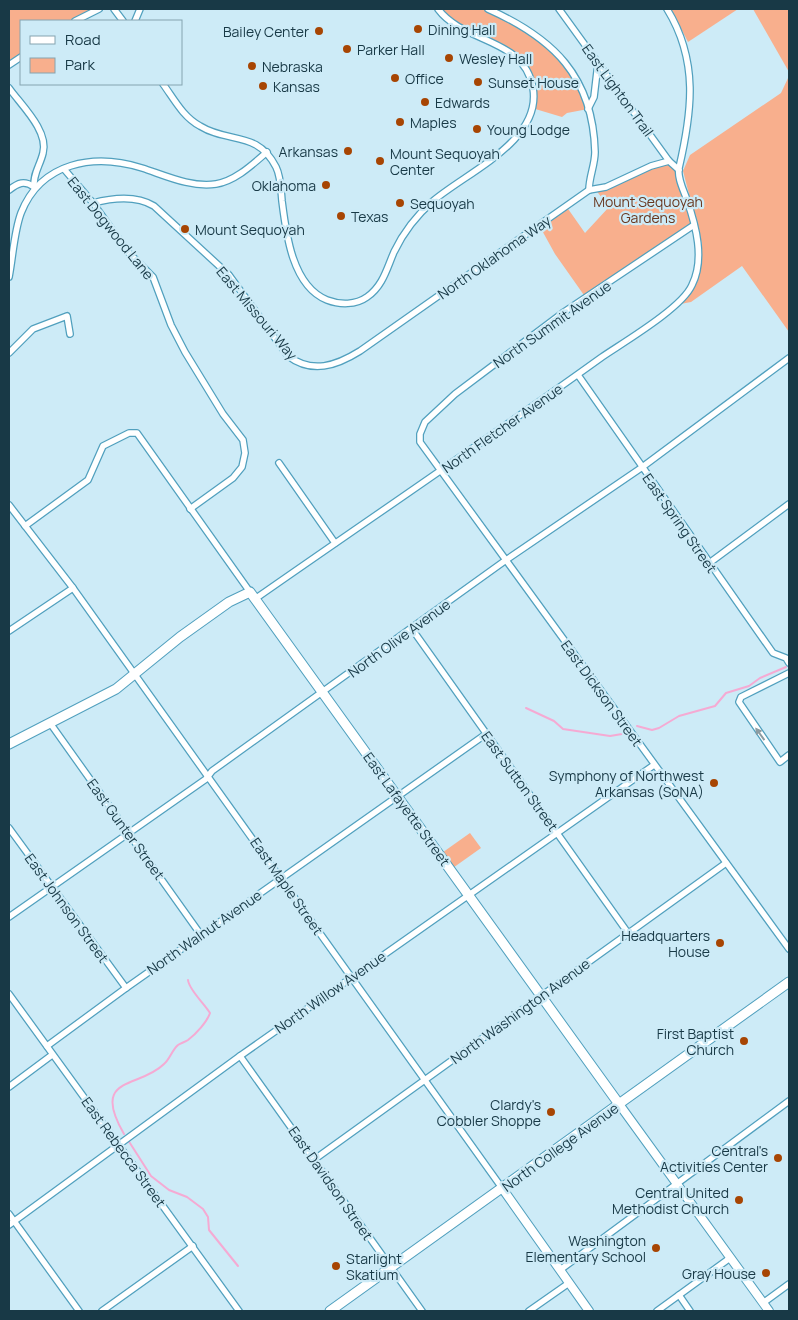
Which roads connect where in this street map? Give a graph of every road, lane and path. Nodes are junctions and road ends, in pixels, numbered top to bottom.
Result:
1 (99, 9) edge
2 (114, 9) edge
3 (123, 9) edge
4 (438, 9) edge
5 (488, 9) edge
6 (559, 9) edge
7 (667, 9) edge
8 (77, 20) edge
9 (122, 20) edge
10 (20, 58) edge
11 (598, 63) junction
12 (9, 65) edge
13 (164, 85) edge
14 (9, 88) edge
15 (588, 109) junction
16 (267, 152) junction
17 (669, 161) junction
18 (64, 169) junction
19 (679, 170) junction
20 (34, 187) junction
21 (9, 190) edge
22 (590, 190) junction
23 (93, 203) junction
24 (694, 225) junction
25 (9, 276) edge
26 (70, 334) dead end
27 (9, 353) edge
28 (789, 358) edge
29 (325, 367) joint
30 (578, 375) junction
31 (420, 434) joint
32 (278, 463) dead end
33 (641, 468) junction
34 (439, 471) junction
35 (789, 504) edge
36 (9, 505) edge
37 (190, 509) junction
38 (25, 526) junction
39 (335, 544) junction
40 (506, 560) junction
41 (708, 564) junction
42 (74, 588) junction
43 (253, 595) junction
44 (412, 629) junction
45 (9, 632) edge
46 (788, 659) edge
47 (789, 673) edge
48 (135, 675) junction
49 (323, 692) junction
50 (50, 723) junction
51 (486, 734) junction
52 (9, 744) edge
53 (789, 755) edge
54 (654, 765) junction
55 (208, 775) junction
56 (397, 796) junction
57 (9, 828) edge
58 (129, 832) junction
59 (557, 833) junction
60 (726, 863) junction
61 (281, 878) junction
62 (52, 887) junction
63 (468, 894) junction
64 (9, 917) edge
65 (628, 933) junction
66 (201, 935) junction
67 (789, 949) edge
68 (352, 977) junction
69 (789, 982) edge
70 (126, 988) junction
71 (9, 994) edge
72 (542, 995) junction
73 (47, 1046) junction
74 (52, 1054) junction
75 (240, 1056) junction
76 (425, 1080) junction
77 (9, 1088) edge
78 (789, 1101) edge
79 (619, 1104) junction
80 (119, 1144) junction
81 (315, 1159) junction
82 (677, 1184) junction
83 (502, 1188) junction
84 (9, 1214) edge
85 (11, 1223) edge
86 (192, 1246) junction
87 (730, 1258) junction
88 (391, 1268) junction
89 (560, 1270) junction
90 (569, 1283) junction
91 (789, 1284) edge
92 (679, 1296) junction
93 (763, 1303) junction
94 (78, 1311) edge
95 (102, 1311) edge
96 (239, 1311) edge
97 (330, 1311) edge
98 (422, 1311) edge
99 (529, 1311) edge
100 (589, 1311) edge
101 (657, 1311) edge
102 (690, 1311) edge
103 (769, 1311) edge

1 - 8 street
2 - 3 street
2 - 9 street
4 - 16 street
5 - 15 street
6 - 11 street, East Lighton Trail
7 - 19 street
10 - 12 street
11 - 15 street
11 - 17 street, East Lighton Trail
13 - 16 street
14 - 20 street
15 - 22 street
16 - 18 street
17 - 19 street, East Lighton Trail
17 - 22 street, North Oklahoma Way
18 - 20 street
18 - 23 street, East Dogwood Lane
19 - 24 street, North Fletcher Avenue
20 - 21 street
20 - 25 street
22 - 29 street, North Oklahoma Way
23 - 29 street, East Missouri Way
23 - 37 street, East Dogwood Lane
24 - 30 street, North Fletcher Avenue
24 - 31 street, North Summit Avenue
26 - 27 street
28 - 33 street, North Olive Avenue
30 - 33 street, East Spring Street
30 - 34 street, North Fletcher Avenue
31 - 34 street, East Dickson Street
32 - 39 street
33 - 40 street, North Olive Avenue
33 - 41 street, East Spring Street
34 - 39 street, North Fletcher Avenue
34 - 40 street, East Dickson Street
35 - 41 street
36 - 38 street, East Maple Street
37 - 38 street, East Lafayette Street
37 - 43 street, East Lafayette Street
38 - 42 street, East Maple Street
39 - 43 street, North Fletcher Avenue
40 - 44 street, North Olive Avenue
40 - 54 street, East Dickson Street
41 - 46 street, East Spring Street
42 - 45 street
42 - 48 street, East Maple Street
43 - 48 main road
43 - 49 main road, East Lafayette Street
44 - 49 street, North Olive Avenue
44 - 51 street, East Sutton Street
53 -> 47 street
48 - 50 main road
48 - 55 street, East Maple Street
49 - 55 street, North Olive Avenue
49 - 56 main road, East Lafayette Street
50 - 52 main road
50 - 58 street, East Gunter Street
51 - 56 street, North Walnut Avenue
51 - 59 street, East Sutton Street
54 - 59 street, North Willow Avenue
54 - 60 street, East Dickson Street
55 - 58 street, North Olive Avenue
55 - 61 street, East Maple Street
56 - 61 street, North Walnut Avenue
56 - 63 main road, East Lafayette Street
57 - 62 street, East Johnson Street
58 - 62 street, North Olive Avenue
58 - 66 street, East Gunter Street
59 - 63 street, North Willow Avenue
59 - 65 street, East Sutton Street
60 - 65 street, North Washington Avenue
60 - 67 street, East Dickson Street
61 - 66 street, North Walnut Avenue
61 - 68 street, East Maple Street
62 - 64 street, North Olive Avenue
62 - 70 street, East Johnson Street
63 - 68 street, North Willow Avenue
63 - 72 main road, East Lafayette Street
65 - 72 street, North Washington Avenue
66 - 70 street, North Walnut Avenue
68 - 75 street, North Willow Avenue
68 - 76 street, East Maple Street
69 - 79 main road, North College Avenue
70 - 73 street, North Walnut Avenue
71 - 73 street, East Rebecca Street
72 - 76 street, North Washington Avenue
72 - 79 main road, East Lafayette Street
73 - 74 street, East Rebecca Street
74 - 77 street
74 - 80 street, East Rebecca Street
75 - 80 street, North Willow Avenue
75 - 81 street, East Davidson Street
76 - 81 street, North Washington Avenue
76 - 83 street, East Maple Street
78 - 82 street
79 - 82 street, East Lafayette Street
79 - 83 main road, North College Avenue
80 - 85 street, North Willow Avenue
80 - 86 street, East Rebecca Street
81 - 88 street, East Davidson Street
82 - 87 street, East Lafayette Street
82 - 89 street
83 - 88 main road, North College Avenue
83 - 89 street, East Maple Street
84 - 85 street
85 - 94 street
86 - 95 street
86 - 96 street, East Rebecca Street
87 - 92 street
87 - 93 street, East Lafayette Street
88 - 97 main road, North College Avenue
88 - 98 street, East Davidson Street
89 - 90 street, East Maple Street
90 - 99 street
90 - 100 street, East Maple Street
91 - 93 street
92 - 101 street
92 - 102 street
93 - 103 street, East Lafayette Street

